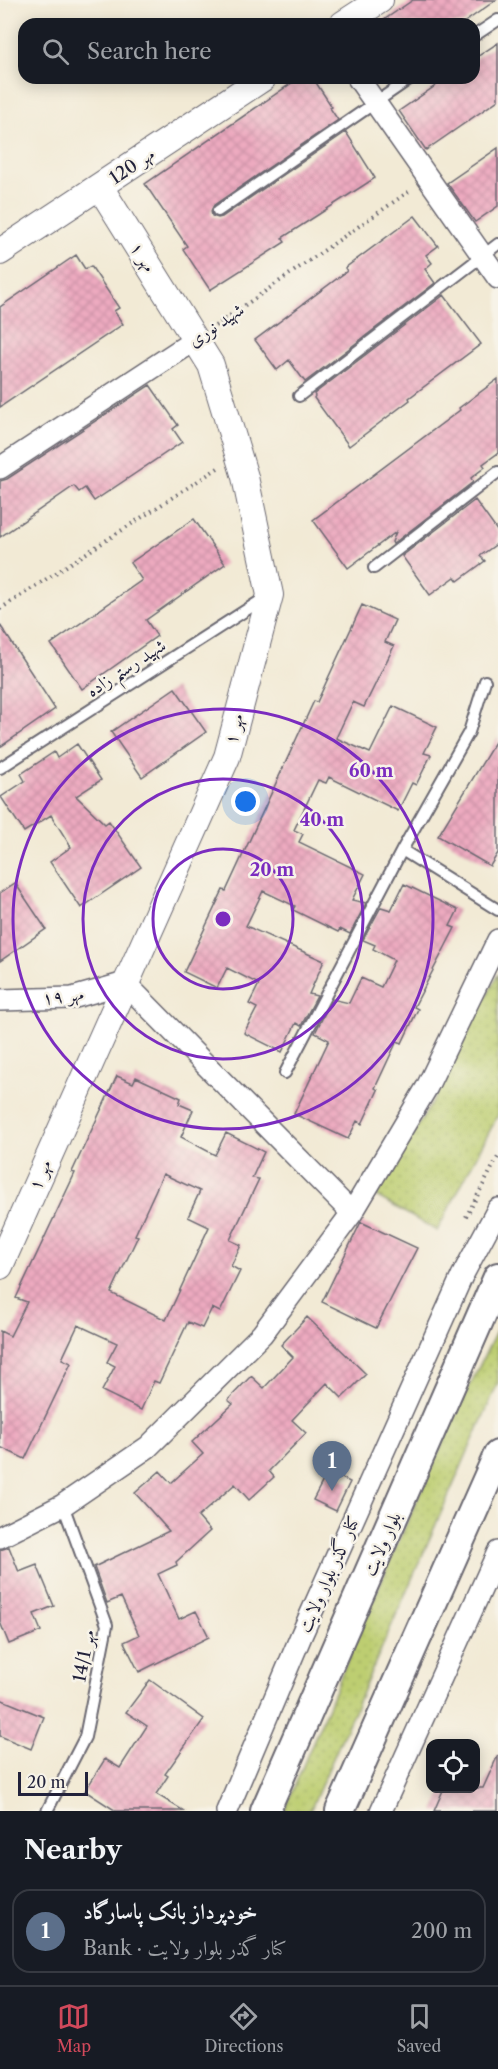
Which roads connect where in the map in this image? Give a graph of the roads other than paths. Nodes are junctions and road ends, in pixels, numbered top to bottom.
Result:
1 (380, 0) edge
2 (353, 18) edge
3 (498, 20) edge
4 (480, 32) edge
5 (254, 84) edge
6 (362, 84) edge
7 (402, 84) edge
8 (375, 102) junction
9 (100, 187) junction
10 (218, 211) dead end
11 (490, 250) edge
12 (0, 252) edge
13 (498, 278) edge
14 (195, 340) junction
15 (299, 396) dead end
16 (0, 468) edge
17 (498, 472) edge
18 (374, 568) dead end
19 (270, 595) junction
20 (485, 681) dead end
21 (0, 768) edge
22 (402, 850) junction
23 (498, 910) edge
24 (498, 940) edge
25 (125, 983) junction
26 (0, 1000) edge
27 (285, 1073) dead end
28 (498, 1209) edge
29 (352, 1213) junction
30 (0, 1266) edge
31 (498, 1277) edge
32 (498, 1455) edge
33 (63, 1505) junction
34 (0, 1538) edge
35 (498, 1552) edge
36 (47, 1811) edge
37 (227, 1811) edge
38 (265, 1811) edge
39 (340, 1811) edge
40 (381, 1811) edge

1 - 2 street
3 - 4 lane
5 - 9 street, مهر 120
6 - 8 street
7 - 8 lane
8 - 10 lane
8 - 11 street
9 - 12 street, مهر 120
9 - 14 street, مهر ۱
11 - 13 street
11 - 15 lane
14 - 16 street, شهید نوری
14 - 19 street, مهر ۱
17 - 18 lane
19 - 21 lane, شهید رستم زاده
19 - 25 street, مهر ۱
20 - 22 lane
22 - 23 lane
22 - 27 lane
24 - 29 street
25 - 26 street, مهر ۱۹
25 - 29 street
25 - 30 street, مهر ۱
28 - 37 street, کنار گذر بلوار ولایت
29 - 33 street
31 - 38 main road, بلوار ولایت
32 - 39 main road
33 - 34 street
33 - 36 lane, مهر 14/1
35 - 40 street

